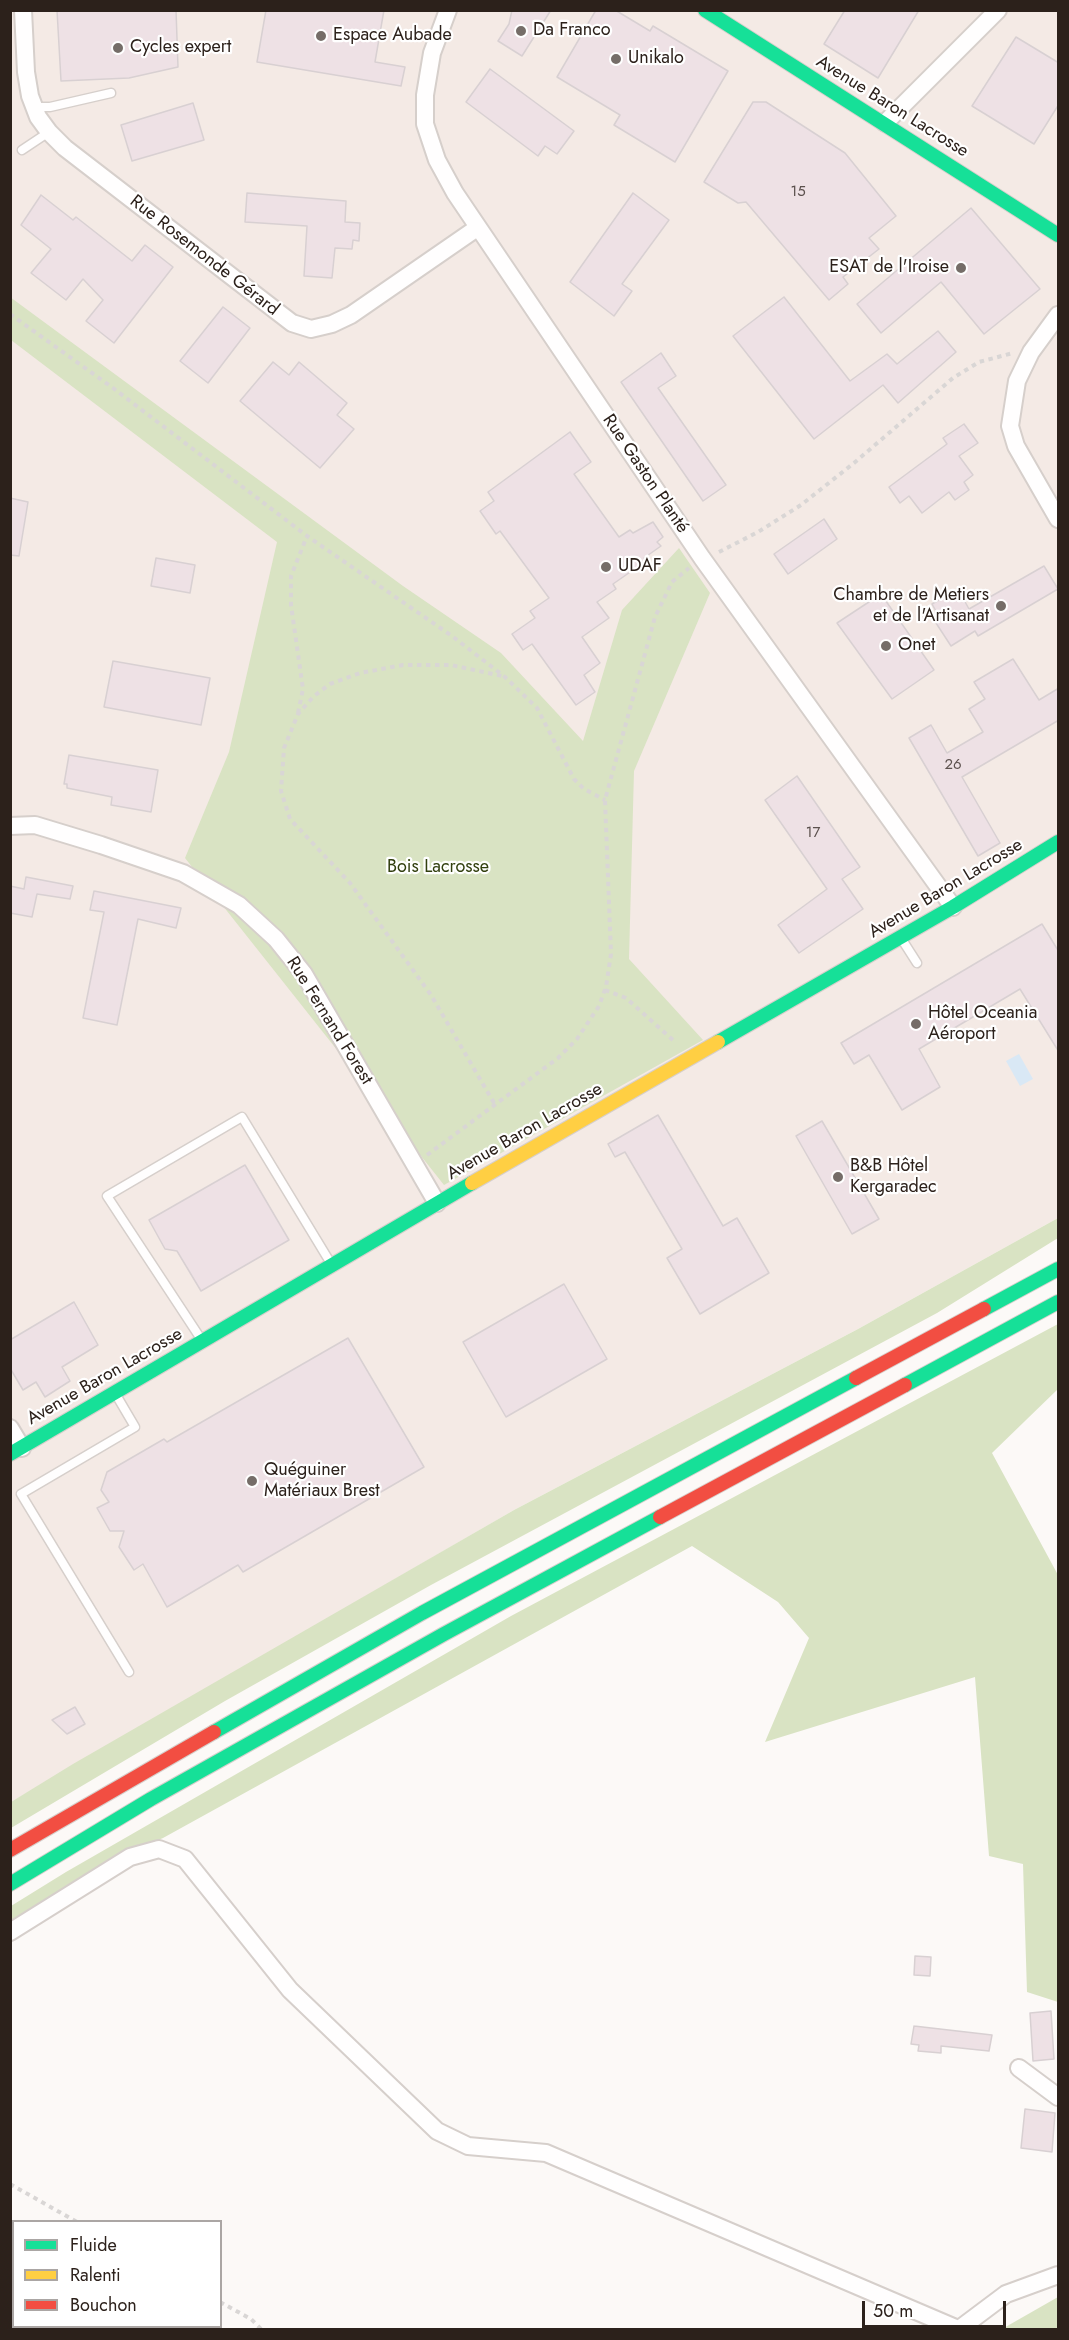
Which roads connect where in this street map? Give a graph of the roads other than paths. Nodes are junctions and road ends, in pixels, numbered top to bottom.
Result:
1 (23, 10) edge
2 (448, 10) edge
3 (705, 10) edge
4 (998, 10) edge
5 (111, 93) dead end
6 (34, 107) junction
7 (885, 123) junction
8 (49, 132) junction
9 (22, 150) dead end
10 (477, 228) junction
11 (1059, 235) edge
12 (1059, 315) edge
13 (1059, 519) edge
14 (10, 826) edge
15 (1059, 842) edge
16 (953, 907) junction
17 (901, 937) junction
18 (916, 963) dead end
19 (437, 1203) junction
20 (332, 1265) junction
21 (1059, 1269) edge
22 (1059, 1302) edge
23 (202, 1341) junction
24 (115, 1393) junction
25 (10, 1428) edge
26 (16, 1451) edge
27 (129, 1672) dead end
28 (10, 1850) edge
29 (10, 1884) edge
30 (10, 1932) edge
31 (1019, 2068) dead end
32 (1059, 2097) edge
33 (1059, 2275) edge
34 (958, 2329) edge

1 - 6 street, Rue Rosemonde Gérard
2 - 10 street, Rue Gaston Planté
3 - 7 main road, Avenue Baron Lacrosse
4 - 7 street
5 - 6 lane
6 - 8 street, Rue Rosemonde Gérard
7 - 11 main road, Avenue Baron Lacrosse
8 - 9 lane
8 - 10 street, Rue Rosemonde Gérard
10 - 16 street, Rue Gaston Planté
12 - 13 street
14 - 19 street, Rue Fernand Forest
15 - 16 main road, Avenue Baron Lacrosse
16 - 17 main road, Avenue Baron Lacrosse
17 - 18 lane
17 - 19 main road, Avenue Baron Lacrosse
19 - 20 main road, Avenue Baron Lacrosse
20 - 23 main road, Avenue Baron Lacrosse
20 - 23 lane
21 - 28 main road
22 - 29 main road
23 - 24 main road, Avenue Baron Lacrosse
24 - 26 main road, Avenue Baron Lacrosse
24 - 27 lane
25 - 26 street
30 - 34 street
31 - 32 street
33 - 34 street

